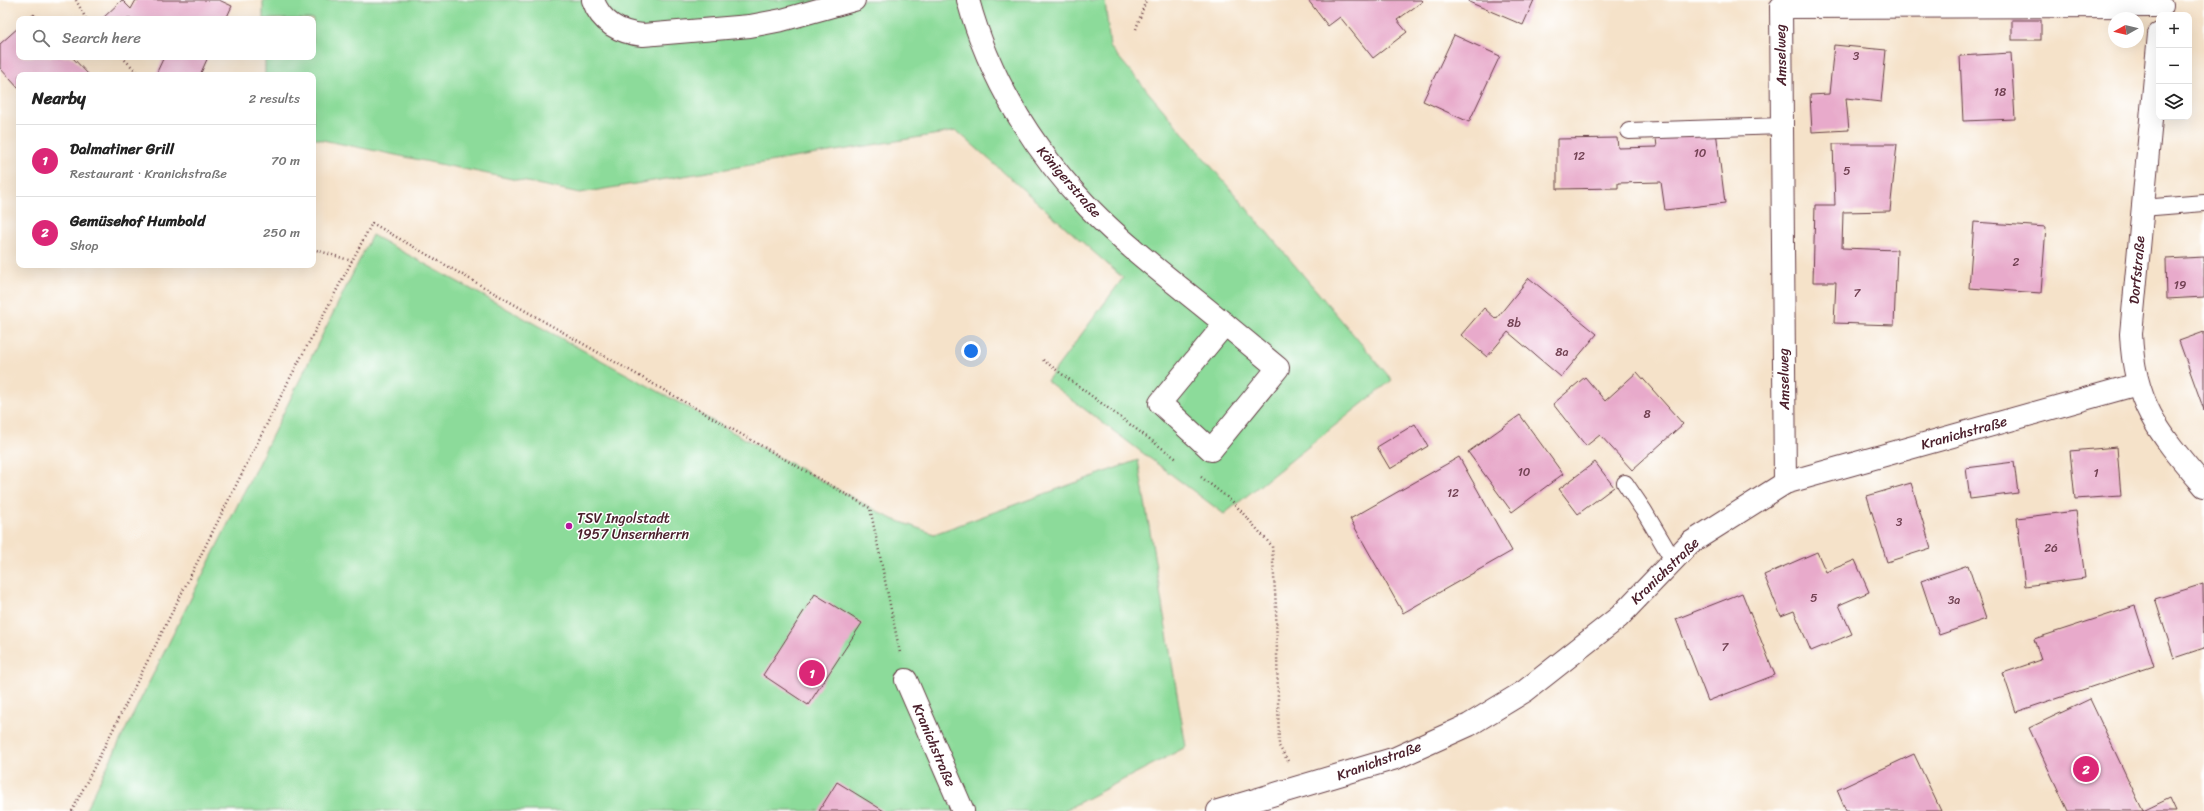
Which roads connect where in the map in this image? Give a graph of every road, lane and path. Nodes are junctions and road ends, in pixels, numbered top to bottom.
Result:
1 (76, 0) edge
2 (593, 0) edge
3 (854, 0) edge
4 (968, 0) edge
5 (1146, 0) edge
6 (1781, 4) edge
7 (2162, 7) edge
8 (84, 16) edge
9 (1136, 29) dead end
10 (2158, 48) edge
11 (125, 60) edge
12 (137, 72) edge
13 (1782, 126) junction
14 (1629, 131) dead end
15 (2204, 203) edge
16 (2142, 208) junction
17 (316, 251) edge
18 (352, 261) junction
19 (1225, 324) junction
20 (1043, 360) dead end
21 (2138, 384) junction
22 (1183, 464) dead end
23 (1195, 473) dead end
24 (1624, 483) dead end
25 (1785, 483) junction
26 (2204, 486) edge
27 (1673, 560) junction
28 (906, 680) joint
29 (1304, 787) junction
30 (72, 811) edge
31 (963, 811) edge
32 (1218, 811) edge

1 - 8 path
2 - 3 street
4 - 19 street, Königerstraße
5 - 9 path
6 - 7 street, Amselweg
6 - 13 street, Amselweg
10 - 16 street, Dorfstraße
11 - 12 path
13 - 14 lane
13 - 25 street, Amselweg
15 - 16 lane
16 - 21 street, Dorfstraße
17 - 18 path
18 - 28 path
18 - 30 path
19 - 19 street, Königerstraße
20 - 22 path
21 - 25 street, Kranichstraße
21 - 26 street, Dorfstraße
23 - 29 path
24 - 27 lane
25 - 27 street, Kranichstraße
27 - 29 street, Kranichstraße
28 - 31 street, Kranichstraße
29 - 32 street, Kranichstraße

